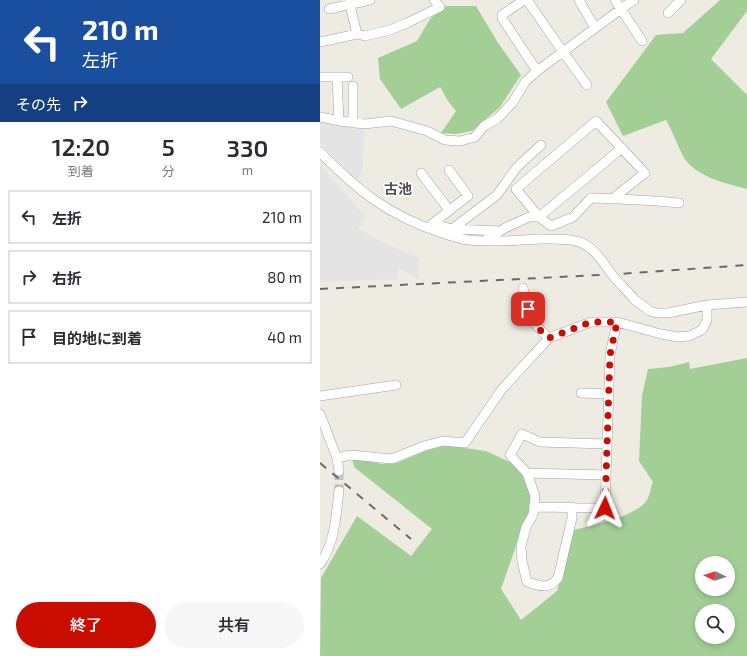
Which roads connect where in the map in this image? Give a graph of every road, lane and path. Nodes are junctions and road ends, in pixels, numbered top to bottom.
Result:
1 (370, 0) edge
2 (434, 0) edge
3 (526, 0) edge
4 (579, 0) edge
5 (616, 0) edge
6 (634, 0) edge
7 (681, 0) edge
8 (349, 2) edge
9 (328, 9) dead end
10 (621, 9) junction
11 (668, 14) dead end
12 (595, 28) junction
13 (356, 34) junction
14 (642, 41) dead end
15 (320, 42) edge
16 (563, 52) junction
17 (537, 71) junction
18 (320, 77) edge
19 (338, 77) junction
20 (348, 77) dead end
21 (587, 85) dead end
22 (353, 86) dead end
23 (320, 117) edge
24 (339, 121) junction
25 (353, 123) junction
26 (541, 145) dead end
27 (622, 148) junction
28 (320, 152) edge
29 (449, 170) dead end
30 (421, 173) dead end
31 (612, 199) junction
32 (679, 204) dead end
33 (450, 210) junction
34 (396, 214) junction
35 (539, 217) junction
36 (432, 224) junction
37 (452, 229) junction
38 (500, 231) junction
39 (482, 241) junction
40 (523, 288) dead end
41 (747, 302) edge
42 (707, 305) junction
43 (617, 322) junction
44 (549, 338) junction
45 (396, 385) dead end
46 (581, 393) dead end
47 (609, 394) junction
48 (320, 396) edge
49 (320, 414) edge
50 (607, 444) junction
51 (336, 458) junction
52 (339, 471) tunnel mouth
53 (526, 473) junction
54 (606, 475) junction
55 (339, 491) tunnel mouth
56 (535, 507) junction
57 (572, 507) junction
58 (320, 564) edge

1 - 8 street
2 - 13 street
3 - 16 street
3 - 17 street
4 - 12 street
5 - 10 street
6 - 10 street
7 - 11 street
8 - 9 street
8 - 13 street
10 - 12 street
10 - 14 street
12 - 16 street
13 - 15 street
16 - 17 street
16 - 21 street
17 - 25 street
18 - 19 street
19 - 20 street
19 - 24 street
22 - 25 street
23 - 24 street
24 - 25 street
26 - 37 street
27 - 31 street
27 - 35 street
27 - 35 street
28 - 34 street
29 - 33 street
30 - 33 street
31 - 32 street
31 - 35 street
33 - 36 street
34 - 36 street
34 - 39 street
35 - 38 street
36 - 37 street
37 - 38 street
38 - 39 street
39 - 42 street, bridge
40 - 44 street
41 - 42 street
42 - 43 street
43 - 44 street
43 - 47 street
44 - 51 street
45 - 48 street
46 - 47 street
47 - 50 street
49 - 51 street
50 - 53 street
50 - 54 street
51 - 52 street
53 - 54 street
53 - 56 street
54 - 57 street
55 - 58 street
56 - 57 street
56 - 57 street

